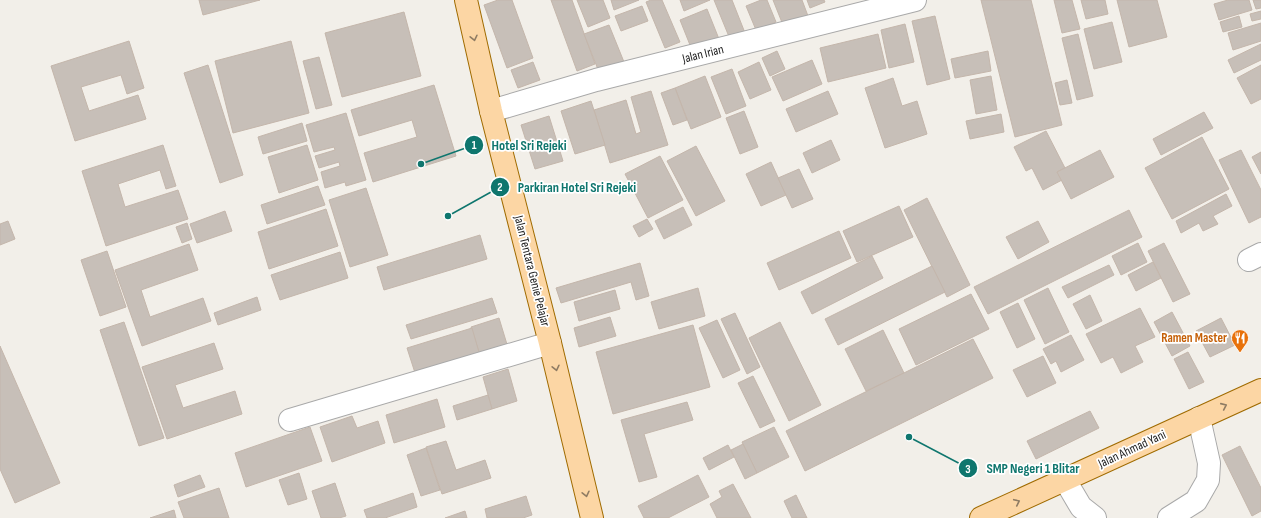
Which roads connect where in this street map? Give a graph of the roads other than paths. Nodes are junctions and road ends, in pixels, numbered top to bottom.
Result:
1 (466, 0) edge
2 (916, 0) edge
3 (491, 111) junction
4 (550, 342) junction
5 (1261, 390) edge
6 (1199, 418) junction
7 (290, 420) dead end
8 (1065, 480) junction
9 (592, 518) edge
10 (981, 518) edge
11 (1095, 518) edge
12 (1169, 518) edge

1 -> 3 main road, Jalan Tentara Genie Pelajar
2 - 3 street, Jalan Irian
3 - 4 main road, Jalan Tentara Genie Pelajar
4 - 7 street
4 -> 9 main road, Jalan Tentara Genie Pelajar
6 -> 5 main road, Jalan Ahmad Yani
6 - 8 main road, Jalan Ahmad Yani
6 - 12 street
10 -> 8 main road, Jalan Ahmad Yani
8 - 11 street

